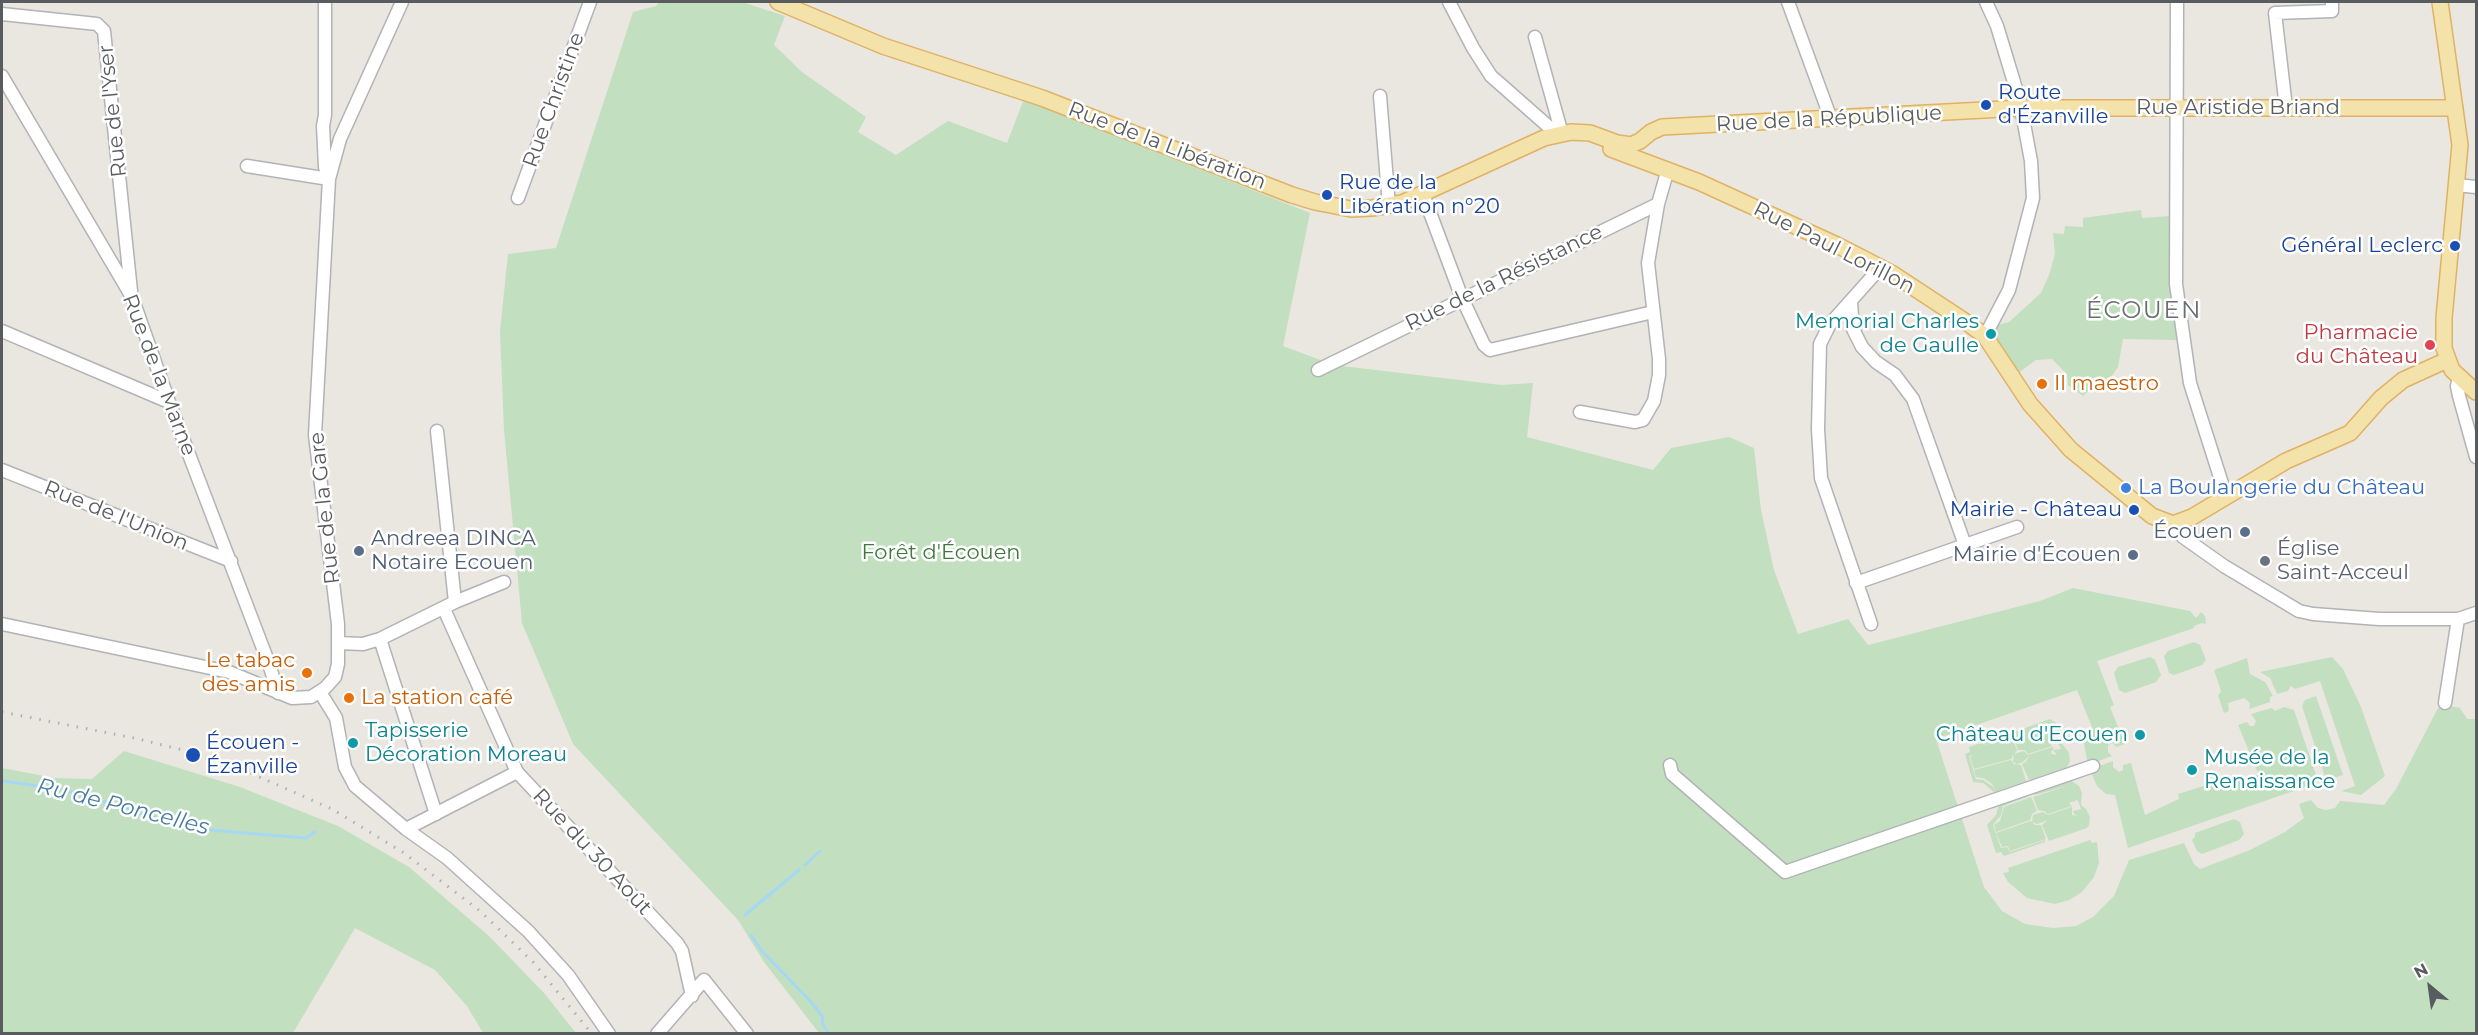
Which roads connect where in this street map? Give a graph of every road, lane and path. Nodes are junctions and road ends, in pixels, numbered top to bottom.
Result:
1 (325, 2) edge
2 (402, 2) edge
3 (590, 2) edge
4 (778, 2) edge
5 (1449, 2) edge
6 (1788, 2) edge
7 (1986, 2) edge
8 (2177, 2) edge
9 (2332, 2) edge
10 (2440, 2) edge
11 (2309, 6) edge
12 (2, 14) edge
13 (1535, 37) dead end
14 (2, 79) edge
15 (1380, 96) dead end
16 (2022, 108) junction
17 (2178, 108) junction
18 (2286, 108) junction
19 (2455, 108) junction
20 (325, 115) junction
21 (1831, 119) junction
22 (1559, 134) junction
23 (340, 140) junction
24 (1640, 141) junction
25 (1646, 161) junction
26 (247, 166) dead end
27 (1668, 169) junction
28 (329, 179) junction
29 (2456, 185) junction
30 (2476, 186) edge
31 (1423, 194) junction
32 (518, 198) dead end
33 (1658, 204) junction
34 (1389, 206) junction
35 (1880, 268) junction
36 (132, 297) junction
37 (1462, 298) junction
38 (1851, 303) junction
39 (1653, 312) junction
40 (2, 331) edge
41 (1985, 336) junction
42 (2447, 360) junction
43 (1318, 370) dead end
44 (2459, 378) junction
45 (2476, 392) edge
46 (169, 402) junction
47 (1580, 412) dead end
48 (437, 431) dead end
49 (2476, 457) edge
50 (2, 470) edge
51 (2226, 496) junction
52 (2173, 524) junction
53 (2017, 527) dead end
54 (1965, 545) junction
55 (231, 561) junction
56 (504, 582) dead end
57 (1856, 583) junction
58 (449, 605) junction
59 (2476, 613) edge
60 (2458, 619) junction
61 (2, 624) edge
62 (1871, 624) dead end
63 (380, 639) junction
64 (338, 644) junction
65 (320, 692) junction
66 (278, 693) junction
67 (2445, 703) dead end
68 (1670, 765) dead end
69 (2093, 765) dead end
70 (517, 772) junction
71 (436, 814) junction
72 (406, 829) junction
73 (692, 996) junction
74 (609, 1034) edge
75 (657, 1034) edge
76 (747, 1034) edge

1 - 20 street
2 - 23 street, Rue de la Gare
3 - 32 street, Rue Christine
4 - 34 main road, Rue de la Libération
5 - 22 street
6 - 21 street
7 - 16 street
8 - 17 street
9 - 11 street
10 - 19 main road
11 - 18 street
12 - 36 street, Rue de l'Yser
13 - 22 street
14 - 36 street, Rue de la Marne
15 - 34 street
16 - 17 main road, Rue Aristide Briand
16 - 21 main road, Rue de la République
16 - 41 street
17 - 18 main road, Rue Aristide Briand
17 - 51 street
18 - 19 main road, Rue Aristide Briand
19 - 29 main road
20 - 23 street
20 - 28 street
21 - 24 main road, Rue de la République
22 - 24 main road
22 - 25 main road, Rue Paul Lorillon
22 - 31 main road, Rue de la Libération
23 - 28 street, Rue de la Gare
24 - 25 street
25 - 27 main road, Rue Paul Lorillon
26 - 28 street
27 - 33 street
27 - 35 main road, Rue Paul Lorillon
28 - 64 street, Rue de la Gare
29 - 30 street
29 - 42 main road
31 - 34 main road, Rue de la Libération
31 - 37 street
33 - 37 street, Rue de la Résistance
33 - 39 street
35 - 38 street
35 - 41 main road, Rue Paul Lorillon
36 - 46 street, Rue de la Marne
37 - 39 street
37 - 43 street, Rue de la Résistance
38 - 54 street
38 - 57 street
39 - 47 street
40 - 46 street
41 - 52 main road, Rue Paul Lorillon
42 - 44 main road
42 - 51 main road
44 - 45 main road
44 - 49 street
46 - 55 street, Rue de la Marne
48 - 58 street, Rue du 30 Août
50 - 55 street, Rue de l'Union
51 - 52 main road
52 - 60 street
53 - 54 street
54 - 57 street
55 - 66 street, Rue de la Marne
56 - 58 street
57 - 62 street
58 - 63 street
58 - 70 street, Rue du 30 Août
59 - 60 street
60 - 67 street
61 - 66 street
63 - 64 street
63 - 71 street
64 - 65 street, Rue de la Gare
65 - 66 street
65 - 72 street
68 - 69 street
70 - 71 street
70 - 73 street, Rue du 30 Août
71 - 72 street
72 - 74 street
73 - 75 street
73 - 76 street

